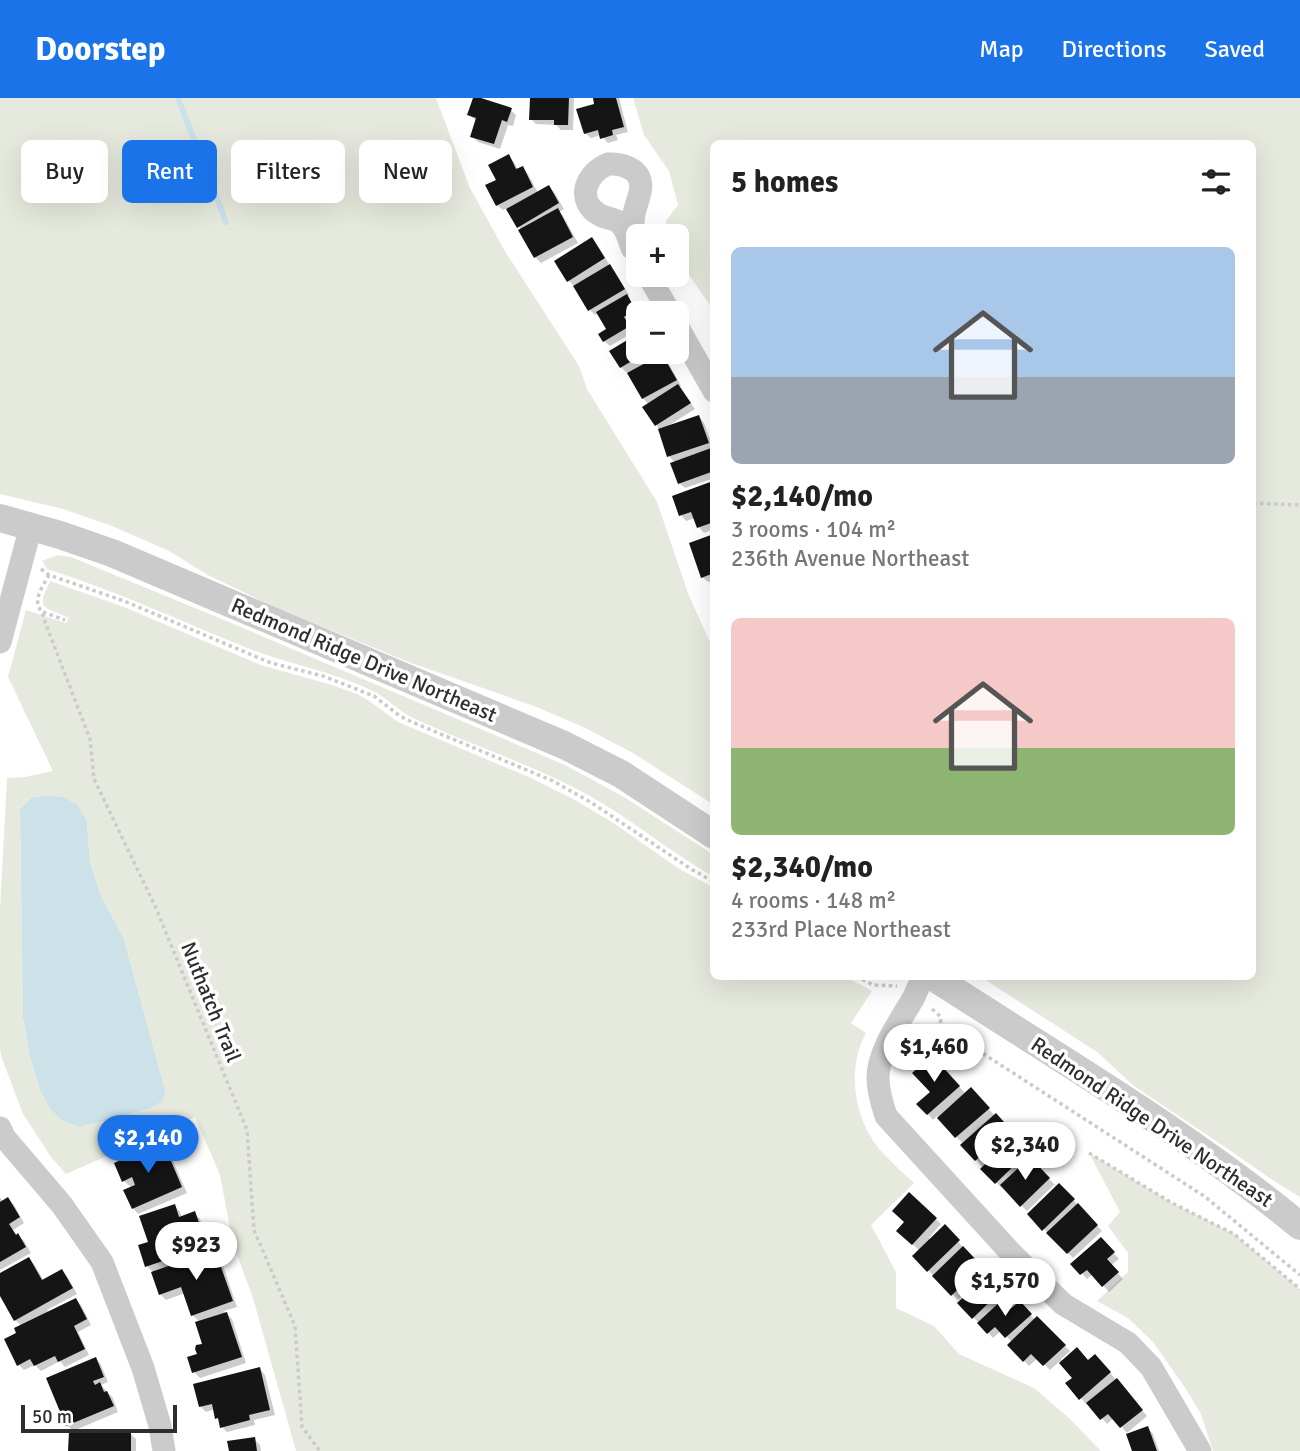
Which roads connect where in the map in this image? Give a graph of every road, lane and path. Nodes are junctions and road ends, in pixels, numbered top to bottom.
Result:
1 (689, 347) edge
2 (710, 384) edge
3 (1256, 503) edge
4 (1300, 505) edge
5 (1, 522) edge
6 (31, 526) junction
7 (39, 567) dead end
8 (49, 575) junction
9 (43, 612) junction
10 (65, 621) dead end
11 (0, 642) edge
12 (710, 832) edge
13 (710, 880) edge
14 (864, 980) edge
15 (921, 980) edge
16 (938, 980) edge
17 (890, 986) dead end
18 (933, 1010) dead end
19 (0, 1128) edge
20 (1089, 1153) dead end
21 (1300, 1226) edge
22 (1300, 1275) edge
23 (1300, 1289) edge
24 (164, 1451) edge
25 (320, 1451) edge
26 (1200, 1451) edge

1 - 2 street
3 - 4 path
5 - 6 street, Redmond Ridge Drive Northeast
6 - 11 street
6 - 12 street, Redmond Ridge Drive Northeast
7 - 8 path
8 - 9 path, Nuthatch Trail
8 - 13 path
9 - 10 path
9 - 25 path, Nuthatch Trail
14 - 17 path
15 - 26 street
16 - 21 street, Redmond Ridge Drive Northeast
18 - 22 path
19 - 24 street
20 - 23 path

